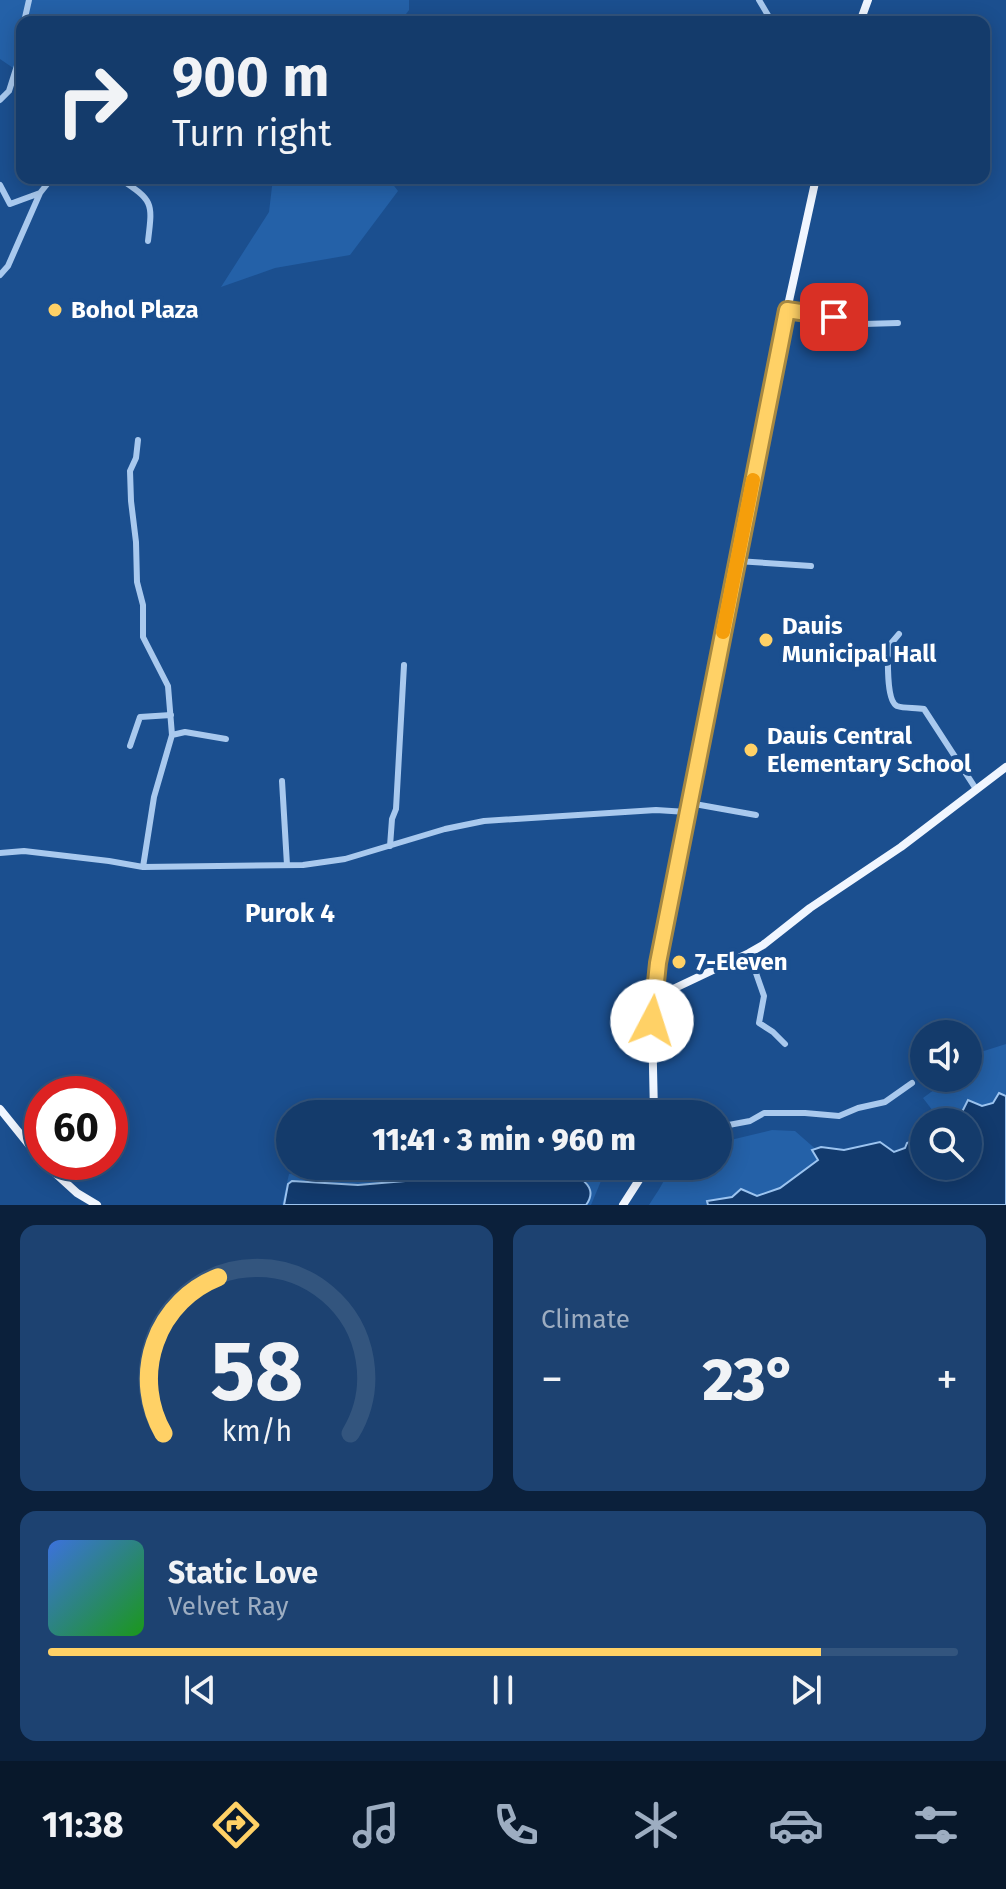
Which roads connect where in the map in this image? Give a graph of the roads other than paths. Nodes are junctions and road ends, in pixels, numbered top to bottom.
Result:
1 (16, 69) edge
2 (0, 100) edge
3 (47, 184) edge
4 (127, 184) edge
5 (815, 184) edge
6 (0, 185) edge
7 (40, 193) junction
8 (148, 241) dead end
9 (0, 275) edge
10 (787, 310) junction
11 (898, 323) dead end
12 (138, 440) dead end
13 (737, 561) junction
14 (811, 566) dead end
15 (899, 634) dead end
16 (404, 665) dead end
17 (171, 715) junction
18 (172, 735) junction
19 (226, 739) dead end
20 (130, 746) dead end
21 (1006, 767) edge
22 (282, 781) dead end
23 (976, 789) junction
24 (688, 808) junction
25 (756, 815) dead end
26 (390, 846) junction
27 (0, 853) edge
28 (287, 865) junction
29 (143, 867) junction
30 (749, 953) junction
31 (654, 998) junction
32 (785, 1044) dead end
33 (910, 1084) edge
34 (654, 1100) edge
35 (0, 1109) edge
36 (732, 1124) edge
37 (24, 1139) edge
38 (62, 1180) edge
39 (639, 1180) edge
40 (97, 1205) edge
41 (623, 1205) edge

1 - 2 street
3 - 7 street
4 - 8 street
5 - 10 main road
6 - 7 street
7 - 9 street
10 - 11 street
10 - 13 main road
12 - 17 street
13 - 14 street
13 - 24 main road
15 - 23 street
16 - 26 street
17 - 18 street
17 - 20 street
18 - 19 street
18 - 29 street
21 - 23 main road
22 - 28 street
23 - 30 main road
24 - 25 street
24 - 26 street
24 - 31 main road
26 - 28 street
27 - 29 street
28 - 29 street
30 - 31 main road
30 - 32 street
31 - 34 main road
33 - 36 street
35 - 37 main road
38 - 40 main road
39 - 41 main road

